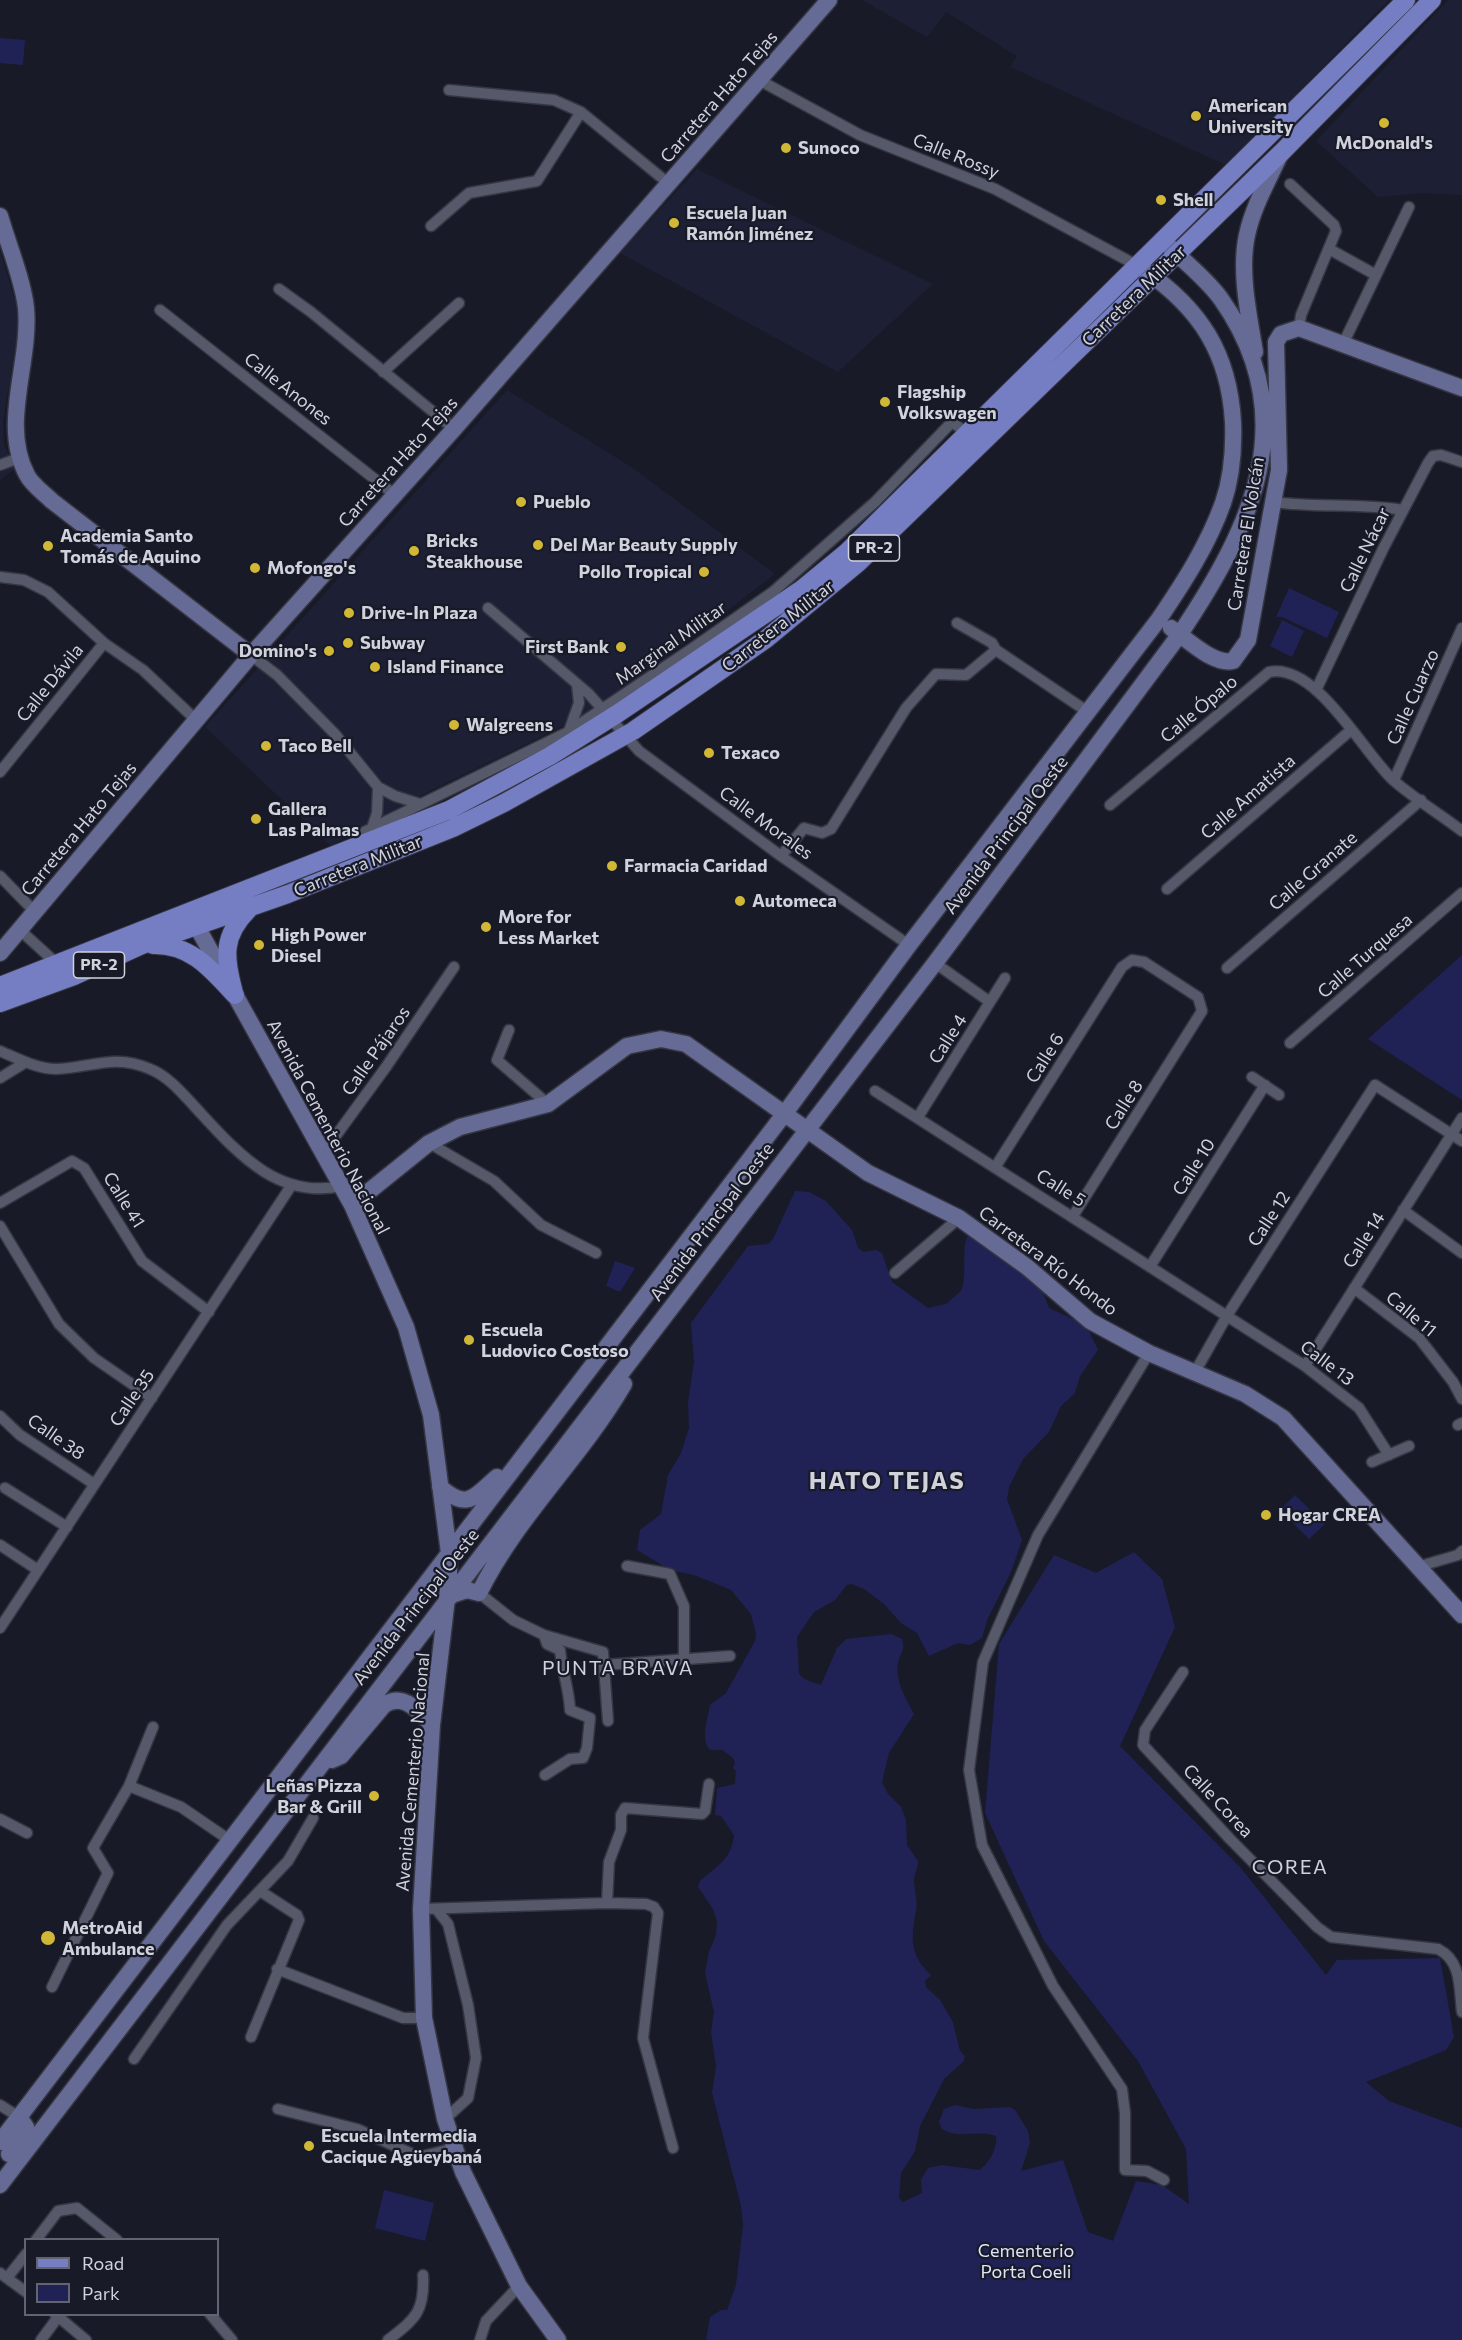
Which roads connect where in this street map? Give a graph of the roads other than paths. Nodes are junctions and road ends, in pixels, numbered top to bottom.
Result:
1 (829, 0) edge
2 (1406, 0) edge
3 (1432, 0) edge
4 (759, 80) junction
5 (448, 90) dead end
6 (581, 112) junction
7 (1282, 152) junction
8 (668, 183) junction
9 (1290, 184) dead end
10 (1410, 207) dead end
11 (0, 216) edge
12 (431, 226) dead end
13 (1164, 241) junction
14 (1329, 249) junction
15 (1177, 254) junction
16 (1138, 266) junction
17 (1376, 275) junction
18 (1153, 276) junction
19 (279, 289) dead end
20 (459, 303) dead end
21 (160, 310) dead end
22 (1299, 328) junction
23 (1343, 344) junction
24 (383, 372) junction
25 (1260, 380) junction
26 (1462, 388) edge
27 (454, 429) junction
28 (19, 458) junction
29 (1462, 462) edge
30 (0, 465) edge
31 (395, 495) junction
32 (1273, 502) junction
33 (1403, 510) junction
34 (0, 577) edge
35 (488, 608) dead end
36 (1159, 619) junction
37 (957, 623) dead end
38 (1462, 628) edge
39 (1180, 634) junction
40 (104, 643) junction
41 (996, 650) junction
42 (251, 655) junction
43 (577, 685) junction
44 (1317, 688) junction
45 (1088, 712) junction
46 (606, 714) junction
47 (195, 719) junction
48 (1351, 730) junction
49 (568, 732) junction
50 (625, 735) junction
51 (0, 771) edge
52 (1394, 780) junction
53 (378, 787) junction
54 (1421, 800) junction
55 (420, 804) junction
56 (1110, 805) dead end
57 (372, 828) junction
58 (1462, 831) edge
59 (356, 847) junction
60 (782, 856) junction
61 (0, 876) edge
62 (1167, 889) dead end
63 (1462, 893) edge
64 (250, 908) junction
65 (35, 912) junction
66 (193, 919) junction
67 (20, 930) junction
68 (142, 945) junction
69 (909, 945) junction
70 (0, 952) edge
71 (55, 962) junction
72 (935, 963) junction
73 (454, 967) dead end
74 (1227, 968) dead end
75 (1005, 978) dead end
76 (0, 986) edge
77 (235, 995) junction
78 (990, 1002) junction
79 (0, 1003) edge
80 (1202, 1011) joint
81 (510, 1030) dead end
82 (1290, 1043) dead end
83 (0, 1051) edge
84 (26, 1062) junction
85 (1252, 1077) dead end
86 (0, 1078) edge
87 (1265, 1085) junction
88 (875, 1091) dead end
89 (1279, 1095) dead end
90 (548, 1104) junction
91 (785, 1113) junction
92 (918, 1117) junction
93 (1462, 1118) edge
94 (807, 1129) junction
95 (1452, 1133) junction
96 (1462, 1141) edge
97 (429, 1143) junction
98 (324, 1152) junction
99 (996, 1166) junction
100 (291, 1186) junction
101 (342, 1186) junction
102 (0, 1203) edge
103 (352, 1204) junction
104 (1403, 1210) junction
105 (1073, 1216) junction
106 (959, 1218) junction
107 (0, 1226) edge
108 (596, 1253) dead end
109 (1462, 1253) edge
110 (1151, 1266) junction
111 (895, 1273) dead end
112 (1354, 1288) junction
113 (209, 1311) junction
114 (1228, 1314) junction
115 (644, 1344) junction
116 (1149, 1353) junction
117 (1305, 1365) junction
118 (1195, 1372) junction
119 (152, 1398) junction
120 (1462, 1398) edge
121 (0, 1416) edge
122 (1409, 1446) dead end
123 (529, 1448) junction
124 (1389, 1455) junction
125 (1372, 1462) dead end
126 (94, 1484) junction
127 (440, 1487) junction
128 (5, 1488) dead end
129 (67, 1527) junction
130 (0, 1545) edge
131 (1462, 1551) edge
132 (449, 1553) junction
133 (627, 1566) dead end
134 (1417, 1567) junction
135 (38, 1570) junction
136 (479, 1593) junction
137 (448, 1597) junction
138 (1462, 1616) edge
139 (0, 1628) edge
140 (544, 1635) junction
141 (730, 1656) dead end
142 (684, 1659) junction
143 (604, 1665) junction
144 (1183, 1672) dead end
145 (608, 1721) dead end
146 (432, 1725) junction
147 (153, 1727) dead end
148 (321, 1766) junction
149 (545, 1775) dead end
150 (709, 1784) dead end
151 (129, 1786) junction
152 (313, 1818) dead end
153 (0, 1819) edge
154 (27, 1833) dead end
155 (228, 1839) junction
156 (260, 1891) junction
157 (607, 1903) junction
158 (429, 1910) junction
159 (209, 1912) junction
160 (227, 1925) junction
161 (277, 1969) junction
162 (52, 1987) dead end
163 (1462, 2012) edge
164 (424, 2018) junction
165 (251, 2037) dead end
166 (134, 2059) dead end
167 (0, 2105) edge
168 (278, 2109) dead end
169 (19, 2117) junction
170 (445, 2119) junction
171 (0, 2142) edge
172 (455, 2148) junction
173 (673, 2148) dead end
174 (0, 2167) edge
175 (1164, 2180) dead end
176 (0, 2185) edge
177 (38, 2238) edge
178 (114, 2238) edge
179 (24, 2256) edge
180 (423, 2275) dead end
181 (3, 2276) edge
182 (519, 2286) junction
183 (24, 2291) edge
184 (57, 2316) edge
185 (212, 2316) edge
186 (546, 2323) junction
187 (41, 2340) edge
188 (86, 2340) edge
189 (231, 2340) edge
190 (388, 2340) edge
191 (480, 2340) edge
192 (542, 2340) edge
193 (558, 2340) edge

1 - 4 main road, Carretera Hato Tejas
2 - 13 main road, Carretera Militar / PR-2
3 - 7 main road, Carretera Militar / PR-2
4 - 8 main road, Carretera Hato Tejas
4 - 16 street, Calle Rossy
5 - 6 street
6 - 8 street
6 - 12 street
7 - 15 main road, Carretera Militar / PR-2
7 - 25 main road
8 - 27 main road, Carretera Hato Tejas
9 - 14 street
10 - 17 street
11 - 28 main road
13 - 15 main road, Avenida Principal Oeste
13 - 16 main road, Carretera Militar / PR-2
14 - 17 street
14 - 22 street
15 - 18 main road, Carretera Militar / PR-2
15 - 25 main road, Avenida Principal Oeste
16 - 18 main road, Avenida Principal Oeste
16 - 46 main road, Carretera Militar / PR-2
17 - 23 street
18 - 36 main road, Avenida Principal Oeste
18 - 50 main road, Carretera Militar / PR-2
19 - 24 street
20 - 24 street
21 - 31 street, Calle Anones
22 - 23 main road
22 - 32 main road, Carretera El Volcán
23 - 26 main road
24 - 27 street
25 - 39 main road, Avenida Principal Oeste
27 - 31 main road, Carretera Hato Tejas
28 - 30 street
28 - 42 main road
29 - 33 street, Calle Nácar
31 - 42 main road, Carretera Hato Tejas
32 - 33 street
32 - 39 main road, Carretera El Volcán
33 - 44 street, Calle Nácar
34 - 40 street
35 - 43 street, Calle Morales
36 - 39 main road, Carretera El Volcán
36 - 45 main road, Avenida Principal Oeste
37 - 41 street
38 - 52 street, Calle Cuarzo
39 - 72 main road, Avenida Principal Oeste
40 - 47 street
40 - 51 street, Calle Dávila
41 - 45 street
41 - 60 street
42 - 47 main road, Carretera Hato Tejas
42 - 53 street
43 - 46 street, Calle Morales
43 - 49 street
44 - 48 street
44 - 56 street, Calle Ópalo
45 - 69 main road, Avenida Principal Oeste
46 - 49 street
46 - 50 street, Calle Morales
46 - 59 main road, Carretera Militar / PR-2
47 - 65 main road, Carretera Hato Tejas
48 - 52 street
48 - 62 street, Calle Amatista
49 - 55 street
50 - 60 street, Calle Morales
50 - 64 main road, Carretera Militar / PR-2
52 - 54 street
53 - 55 street
53 - 57 street
54 - 58 street
54 - 74 street, Calle Granate
55 - 57 street
57 - 59 street
59 - 66 main road, Carretera Militar / PR-2
60 - 69 street, Calle Morales
61 - 65 street
63 - 82 street, Calle Turquesa
64 - 66 main road, Carretera Militar / PR-2
64 - 77 main road
65 - 67 main road, Carretera Hato Tejas
66 - 68 main road, Carretera Militar / PR-2
66 - 71 main road, Carretera Militar / PR-2
66 - 77 main road, Avenida Cementerio Nacional
67 - 70 main road, Carretera Hato Tejas
67 - 71 street
68 - 77 main road
68 - 79 main road, Carretera Militar / PR-2
69 - 91 main road, Avenida Principal Oeste
71 - 76 main road, Carretera Militar / PR-2
72 - 78 street
72 - 94 main road, Avenida Principal Oeste
73 - 98 street, Calle Pájaros
75 - 78 street, Calle 4
77 - 98 main road, Avenida Cementerio Nacional
78 - 92 street, Calle 4
80 - 99 street, Calle 6
80 - 105 street, Calle 8
81 - 90 street
83 - 84 street
84 - 86 street
84 - 100 street
85 - 87 street
87 - 89 street
87 - 110 street, Calle 10
88 - 92 street, Calle 5
90 - 91 main road, Carretera Río Hondo
90 - 97 main road, Carretera Río Hondo
91 - 94 main road, Carretera Río Hondo
91 - 123 main road, Avenida Principal Oeste
92 - 99 street, Calle 5
93 - 95 street, Calle 14
94 - 106 main road, Carretera Río Hondo
94 - 115 main road, Avenida Principal Oeste
95 - 96 street
95 - 104 street, Calle 14
95 - 114 street, Calle 12
97 - 103 main road, Carretera Río Hondo
97 - 108 street
98 - 101 main road, Avenida Cementerio Nacional
99 - 105 street, Calle 5
100 - 101 street
100 - 113 street, Calle 35
101 - 103 main road, Avenida Cementerio Nacional
102 - 113 street, Calle 41
103 - 127 main road, Avenida Cementerio Nacional
104 - 109 street
104 - 112 street, Calle 14
105 - 110 street, Calle 5
106 - 111 street
106 - 116 main road, Carretera Río Hondo
107 - 119 street
110 - 114 street, Calle 5
112 - 117 street, Calle 14
112 - 120 street, Calle 11
113 - 119 street, Calle 35
114 - 117 street, Calle 13
114 - 118 street, Calle 12
115 - 136 main road
115 - 137 main road, Avenida Principal Oeste
116 - 118 main road, Carretera Río Hondo
116 - 175 street
117 - 124 street, Calle 13
118 - 134 main road, Carretera Río Hondo
119 - 126 street, Calle 35
121 - 126 street, Calle 38
122 - 124 street
123 - 127 main road
123 - 132 main road, Avenida Principal Oeste
124 - 125 street
126 - 129 street, Calle 35
127 - 132 main road, Avenida Cementerio Nacional
128 - 129 street
129 - 135 street, Calle 35
130 - 135 street
131 - 134 street
132 - 137 main road, Avenida Cementerio Nacional
132 - 155 main road, Avenida Principal Oeste
133 - 142 street
134 - 138 main road, Carretera Río Hondo
135 - 139 street, Calle 35
136 - 137 main road
136 - 140 street
137 - 146 main road, Avenida Cementerio Nacional
137 - 148 main road, Avenida Principal Oeste
140 - 143 street
140 - 149 street
141 - 142 street
142 - 143 street
143 - 145 street
144 - 163 street, Calle Corea
146 - 148 main road
146 - 158 main road, Avenida Cementerio Nacional
147 - 151 street
148 - 159 main road, Avenida Principal Oeste
150 - 157 street
151 - 155 street
151 - 162 street
152 - 156 street
153 - 154 street
155 - 169 main road, Avenida Principal Oeste
156 - 160 street
156 - 161 street
157 - 158 street
157 - 173 street
158 - 164 main road, Avenida Cementerio Nacional
158 - 170 street
159 - 160 street
159 - 176 main road, Avenida Principal Oeste
160 - 166 street
161 - 164 street
161 - 165 street
164 - 170 main road, Avenida Cementerio Nacional
167 - 169 street
168 - 172 street
169 - 171 main road, Avenida Principal Oeste
169 - 174 main road
170 - 172 main road, Avenida Cementerio Nacional
172 - 182 main road, Avenida Cementerio Nacional
177 - 178 street
179 - 181 street
180 - 190 street
181 - 183 street
182 - 186 main road, Avenida Cementerio Nacional
182 - 191 street
184 - 187 street
184 - 188 street
185 - 189 street
186 - 192 street
186 - 193 main road, Avenida Cementerio Nacional

